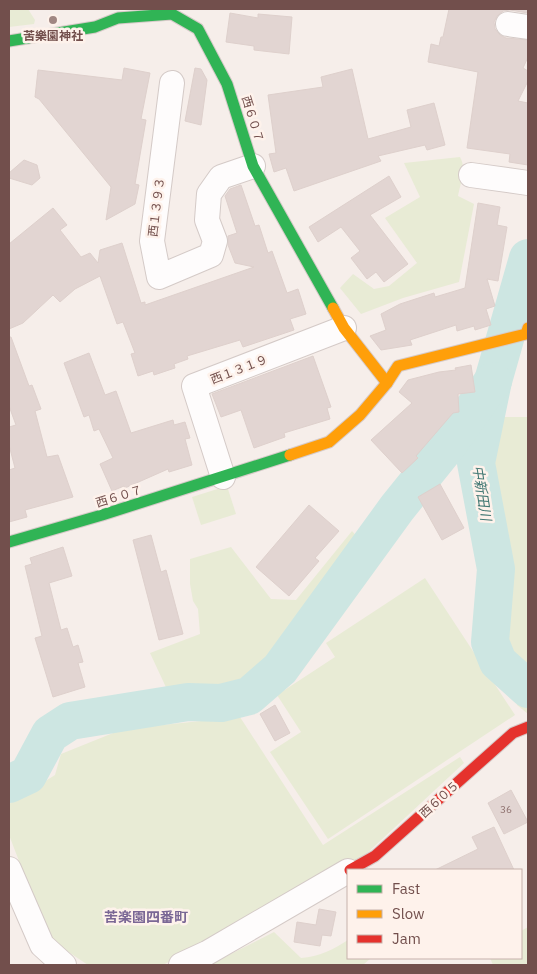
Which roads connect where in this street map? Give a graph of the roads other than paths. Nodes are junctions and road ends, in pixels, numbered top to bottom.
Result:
1 (114, 14) edge
2 (9, 41) edge
3 (172, 83) dead end
4 (253, 166) junction
5 (471, 174) dead end
6 (528, 183) edge
7 (344, 328) junction
8 (528, 328) edge
9 (387, 383) junction
10 (223, 477) junction
11 (9, 542) edge
12 (528, 727) edge
13 (9, 869) edge
14 (352, 869) edge
15 (347, 872) edge
16 (64, 965) edge
17 (181, 965) edge

1 - 2 street, 西６０７
1 - 4 street, 西６０７
3 - 4 street, 西１３９３
4 - 7 street, 西６０７
5 - 6 street
7 - 9 street, 西６０７
7 - 10 street, 西１３１９
8 - 9 street, 西６０７
9 - 10 street, 西６０７
10 - 11 street, 西６０７
12 - 14 street, 西６０５
13 - 16 street
15 - 17 street, 西６０５

